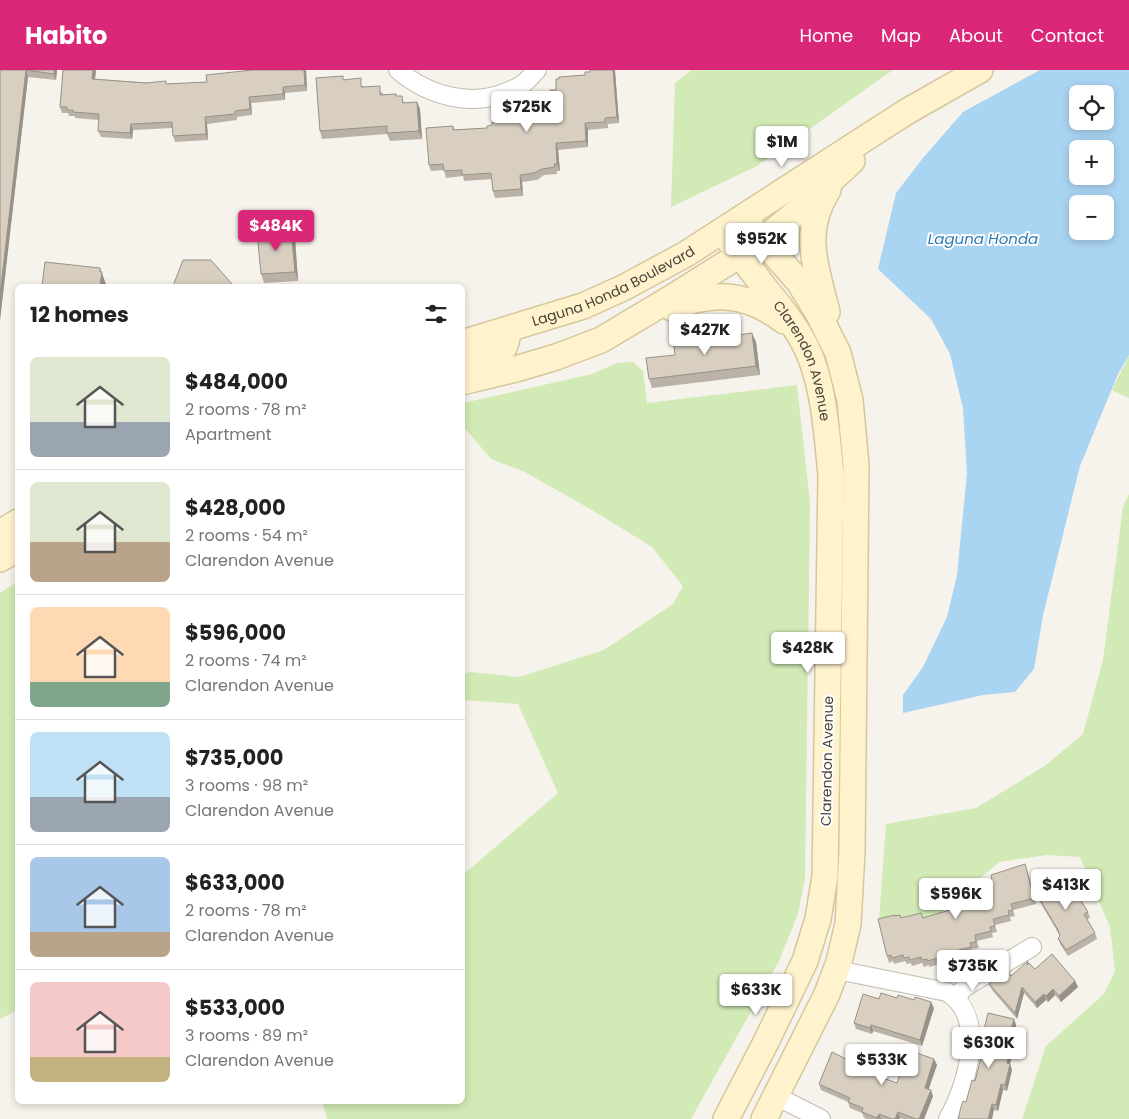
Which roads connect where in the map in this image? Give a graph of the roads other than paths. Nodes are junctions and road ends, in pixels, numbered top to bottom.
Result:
1 (398, 70) edge
2 (537, 70) edge
3 (980, 70) edge
4 (906, 112) junction
5 (840, 171) junction
6 (732, 225) junction
7 (762, 241) junction
8 (740, 255) junction
9 (508, 330) junction
10 (800, 336) junction
11 (601, 340) junction
12 (465, 342) edge
13 (838, 353) junction
14 (465, 364) edge
15 (465, 381) edge
16 (15, 524) edge
17 (0, 533) edge
18 (15, 550) edge
19 (0, 559) edge
20 (1032, 947) dead end
21 (837, 970) junction
22 (956, 997) junction
23 (766, 1042) junction
24 (776, 1096) junction
25 (728, 1119) edge
26 (764, 1119) edge
27 (821, 1119) edge
28 (948, 1119) edge

1 - 2 street
3 - 4 main road, Laguna Honda Boulevard
4 - 5 main road, Laguna Honda Boulevard
4 - 6 main road, Laguna Honda Boulevard
5 - 7 main road, Laguna Honda Boulevard
5 - 13 main road
6 - 7 main road, Clarendon Avenue
6 - 8 main road, Clarendon Avenue
6 - 9 main road, Laguna Honda Boulevard
7 - 8 main road, Laguna Honda Boulevard
7 - 13 main road, Clarendon Avenue
8 - 10 main road, Clarendon Avenue
8 - 11 main road, Laguna Honda Boulevard
9 - 12 main road, Laguna Honda Boulevard
9 - 14 main road
10 - 11 main road
10 - 23 main road, Clarendon Avenue
11 - 15 main road, Laguna Honda Boulevard
13 - 21 main road, Clarendon Avenue
16 - 17 main road
18 - 19 main road
20 - 22 street
21 - 22 street
21 - 24 main road, Clarendon Avenue
22 - 28 street
23 - 24 main road
23 - 25 main road, Clarendon Avenue
24 - 25 main road
24 - 26 main road, Clarendon Avenue
24 - 27 street

